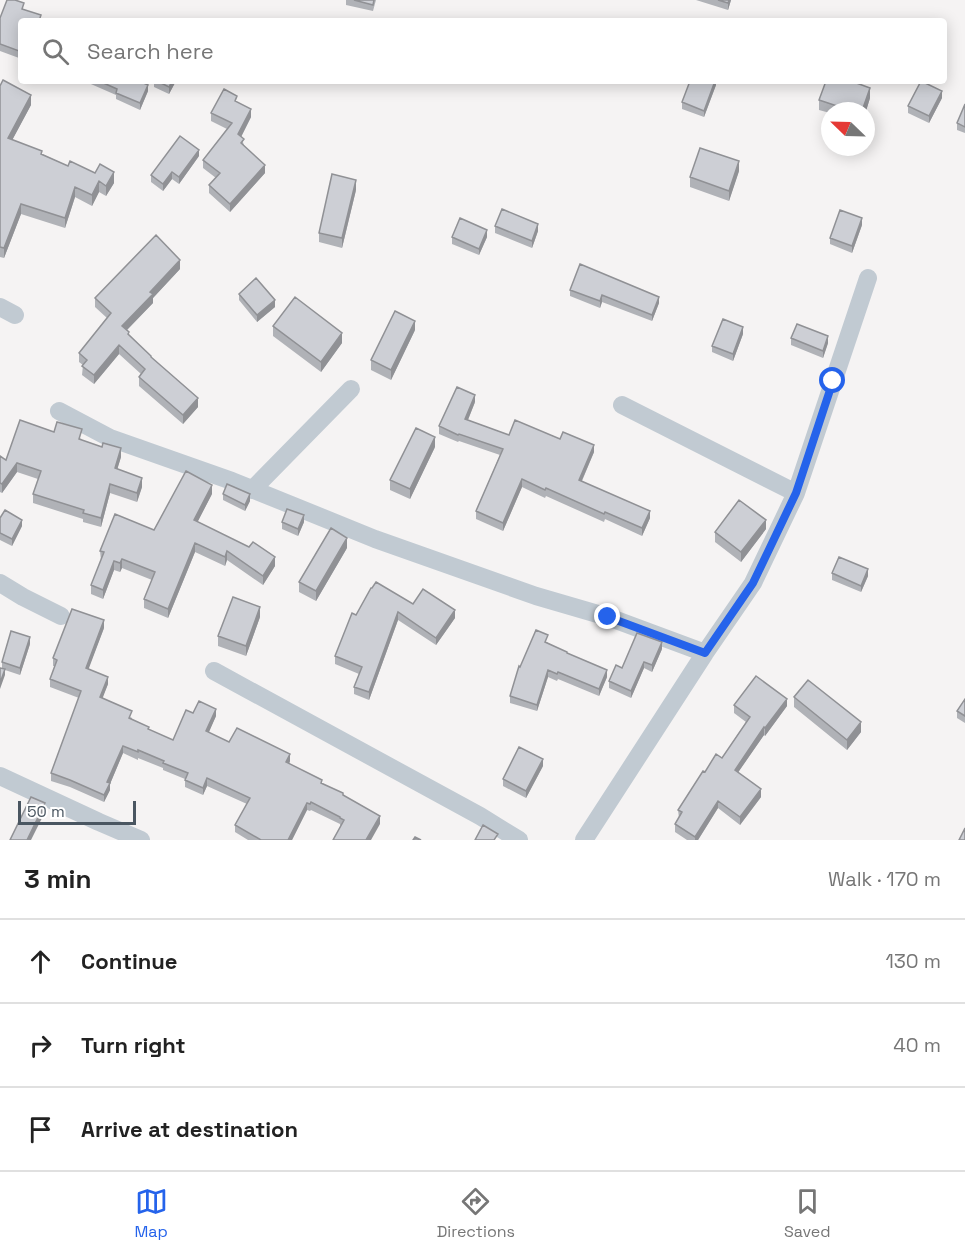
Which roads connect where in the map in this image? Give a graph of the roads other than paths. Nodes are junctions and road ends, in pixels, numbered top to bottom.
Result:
1 (868, 278) dead end
2 (351, 389) dead end
3 (622, 405) dead end
4 (59, 411) dead end
5 (252, 490) junction
6 (796, 493) junction
7 (0, 583) edge
8 (61, 616) dead end
9 (705, 653) junction
10 (213, 671) dead end
11 (0, 776) edge
12 (141, 840) edge
13 (519, 840) edge
14 (584, 840) edge

1 - 6 street
2 - 5 street
3 - 6 street
4 - 5 street
5 - 9 street
6 - 9 street
7 - 8 street
9 - 14 street
10 - 13 street
11 - 12 street

